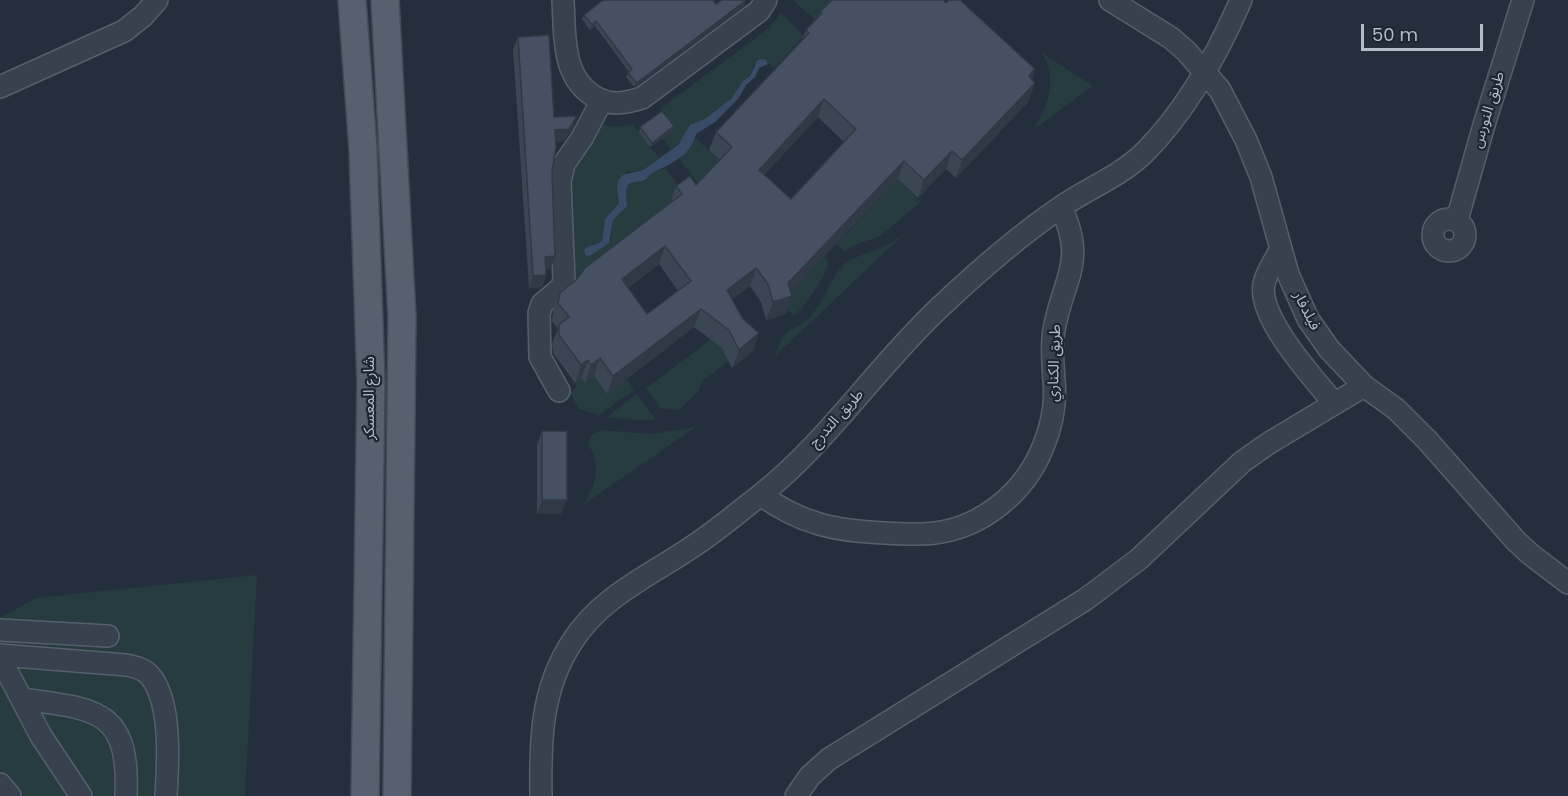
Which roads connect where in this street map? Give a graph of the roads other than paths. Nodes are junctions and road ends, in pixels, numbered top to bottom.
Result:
1 (157, 0) edge
2 (352, 0) edge
3 (385, 0) edge
4 (563, 0) edge
5 (766, 0) edge
6 (1110, 0) edge
7 (1241, 0) edge
8 (1523, 0) edge
9 (1205, 72) junction
10 (0, 87) edge
11 (602, 100) junction
12 (1061, 207) junction
13 (1457, 220) dead end
14 (1280, 250) junction
15 (1364, 386) junction
16 (559, 391) dead end
17 (1334, 403) junction
18 (761, 495) junction
19 (1568, 583) edge
20 (0, 630) edge
21 (108, 636) dead end
22 (0, 656) edge
23 (22, 699) junction
24 (0, 784) edge
25 (10, 796) edge
26 (81, 796) edge
27 (126, 796) edge
28 (166, 796) edge
29 (365, 796) edge
30 (397, 796) edge
31 (541, 796) edge
32 (796, 796) edge

1 - 10 street
2 - 29 main road, شارع المعسكر
3 - 30 main road, شارع المعسكر
4 - 11 street
5 - 11 street
6 - 9 street, فيلدفار
7 - 9 street, طريق التدرج
8 - 13 street, طريق النورس
9 - 12 street, طريق التدرج
9 - 14 street, فيلدفار
11 - 16 street
12 - 18 street, طريق التدرج
12 - 18 street, طريق الكناري
14 - 15 street, فيلدفار
14 - 17 street
15 - 17 street
15 - 19 street, فيلدفار
17 - 32 street
18 - 31 street, طريق التدرج
20 - 21 street
22 - 23 street
22 - 28 street
23 - 26 street
23 - 27 street
24 - 25 street

